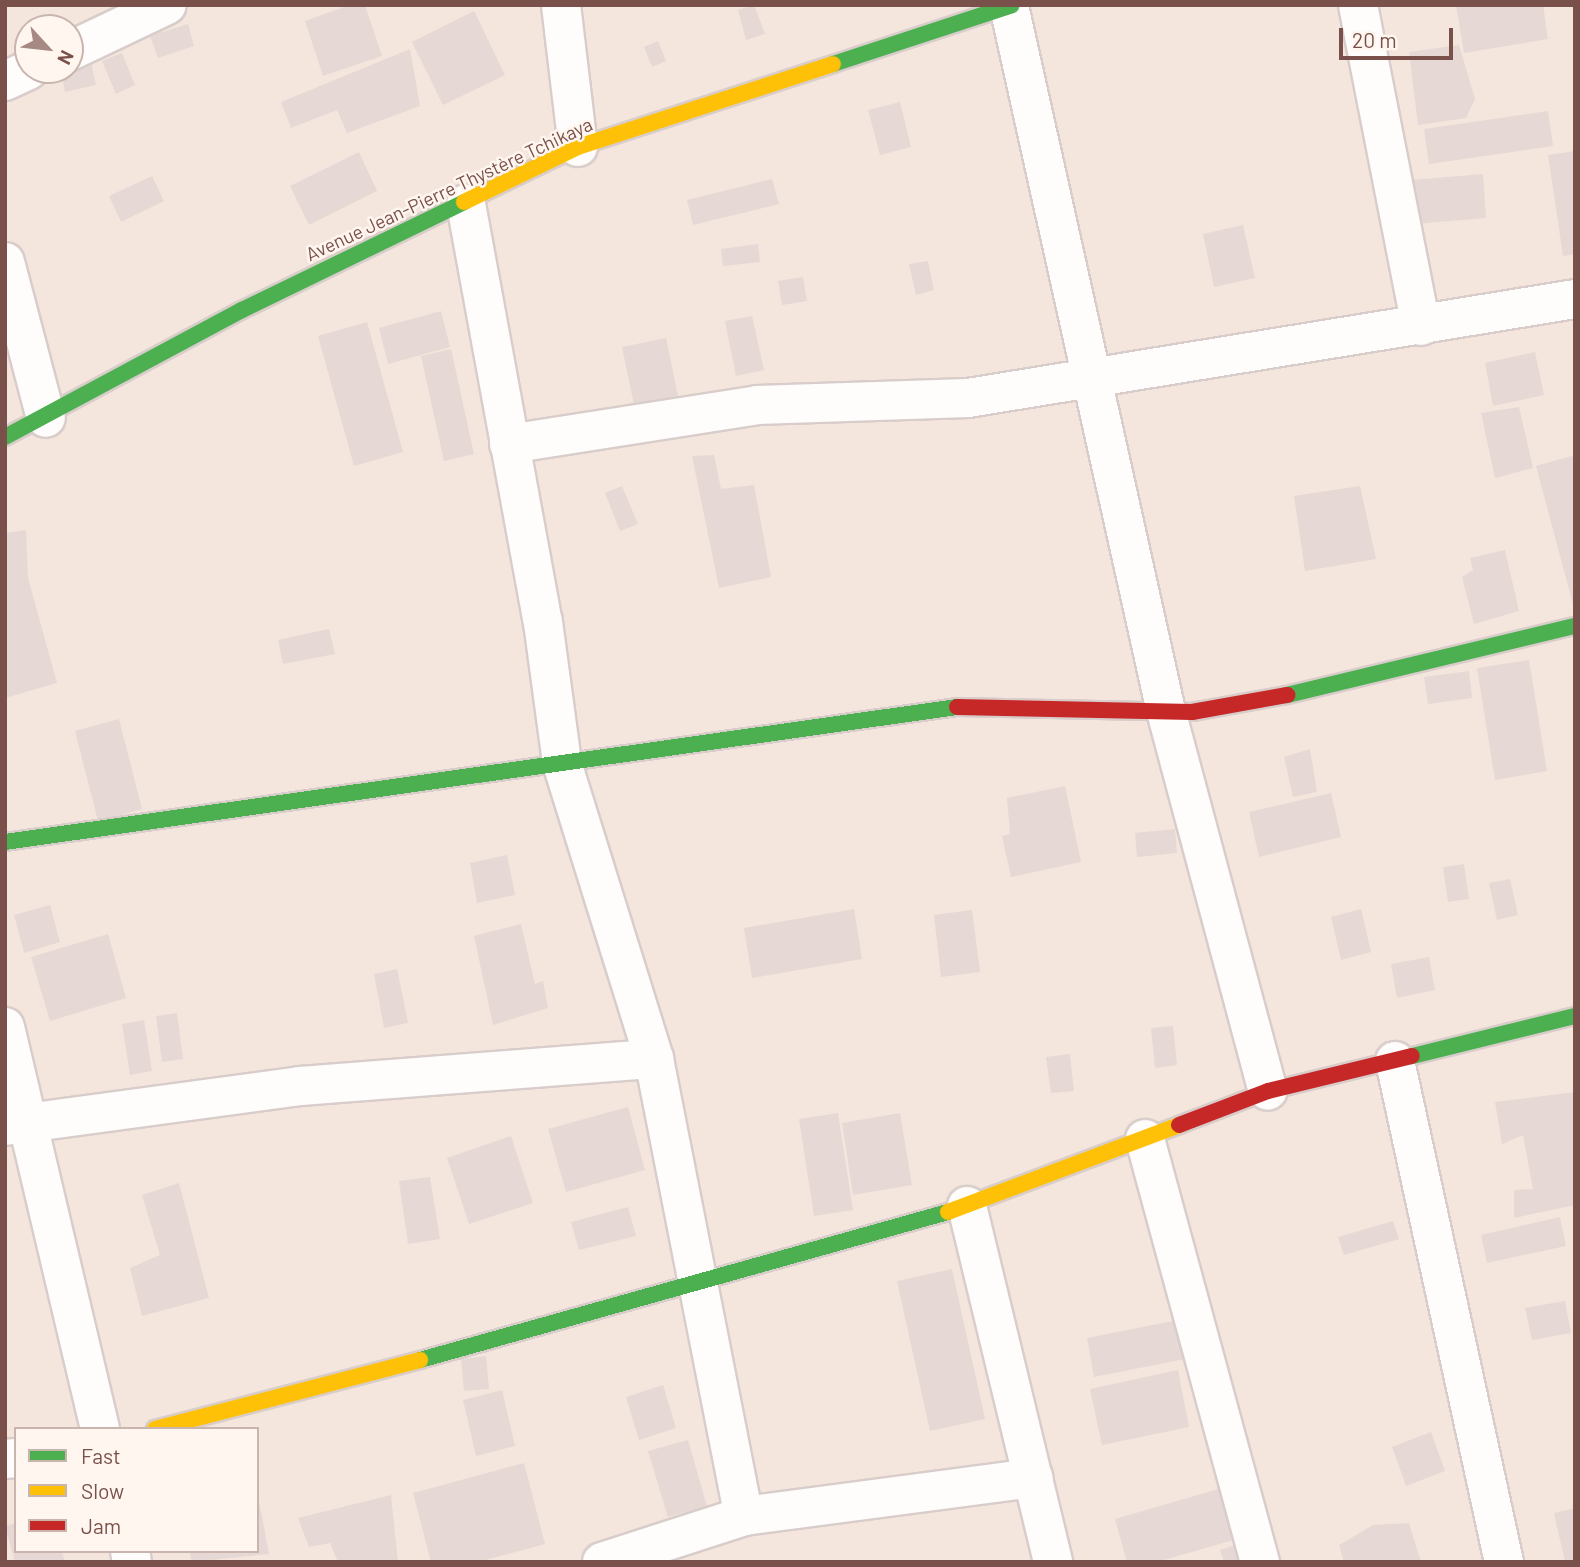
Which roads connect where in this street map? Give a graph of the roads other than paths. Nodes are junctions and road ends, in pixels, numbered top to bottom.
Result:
1 (167, 5) edge
2 (561, 5) edge
3 (1358, 5) edge
4 (1010, 6) edge
5 (84, 44) edge
6 (578, 147) junction
7 (466, 204) junction
8 (5, 262) edge
9 (1575, 299) edge
10 (1421, 326) junction
11 (1090, 378) junction
12 (46, 418) junction
13 (5, 437) edge
14 (509, 444) junction
15 (1575, 625) edge
16 (1166, 711) junction
17 (562, 763) junction
18 (5, 842) edge
19 (1575, 1016) edge
20 (5, 1027) edge
21 (654, 1059) junction
22 (1395, 1061) junction
23 (1268, 1091) junction
24 (16, 1124) edge
25 (1145, 1139) junction
26 (967, 1206) junction
27 (702, 1283) junction
28 (99, 1427) edge
29 (162, 1427) edge
30 (1034, 1478) junction
31 (744, 1516) junction
32 (602, 1562) edge
33 (1053, 1562) edge
34 (1260, 1562) edge
35 (1504, 1562) edge

1 - 5 street
2 - 6 street
3 - 10 street
4 - 6 street, Avenue Jean-Pierre Thystère Tchikaya
4 - 11 street
6 - 7 street, Avenue Jean-Pierre Thystère Tchikaya
7 - 12 street, Avenue Jean-Pierre Thystère Tchikaya
7 - 14 street
8 - 12 street
9 - 10 street
10 - 11 street
11 - 14 street
11 - 16 street
12 - 13 street, Avenue Jean-Pierre Thystère Tchikaya
14 - 17 street
15 - 16 street
16 - 17 street
16 - 23 street
17 - 18 street
17 - 21 street
19 - 22 street
20 - 24 street
21 - 24 street
21 - 27 street
22 - 23 street
22 - 35 street
23 - 25 street
24 - 28 street
25 - 26 street
25 - 34 street
26 - 27 street
26 - 30 street
27 - 29 street
27 - 31 street
30 - 31 street
30 - 33 street
31 - 32 street

